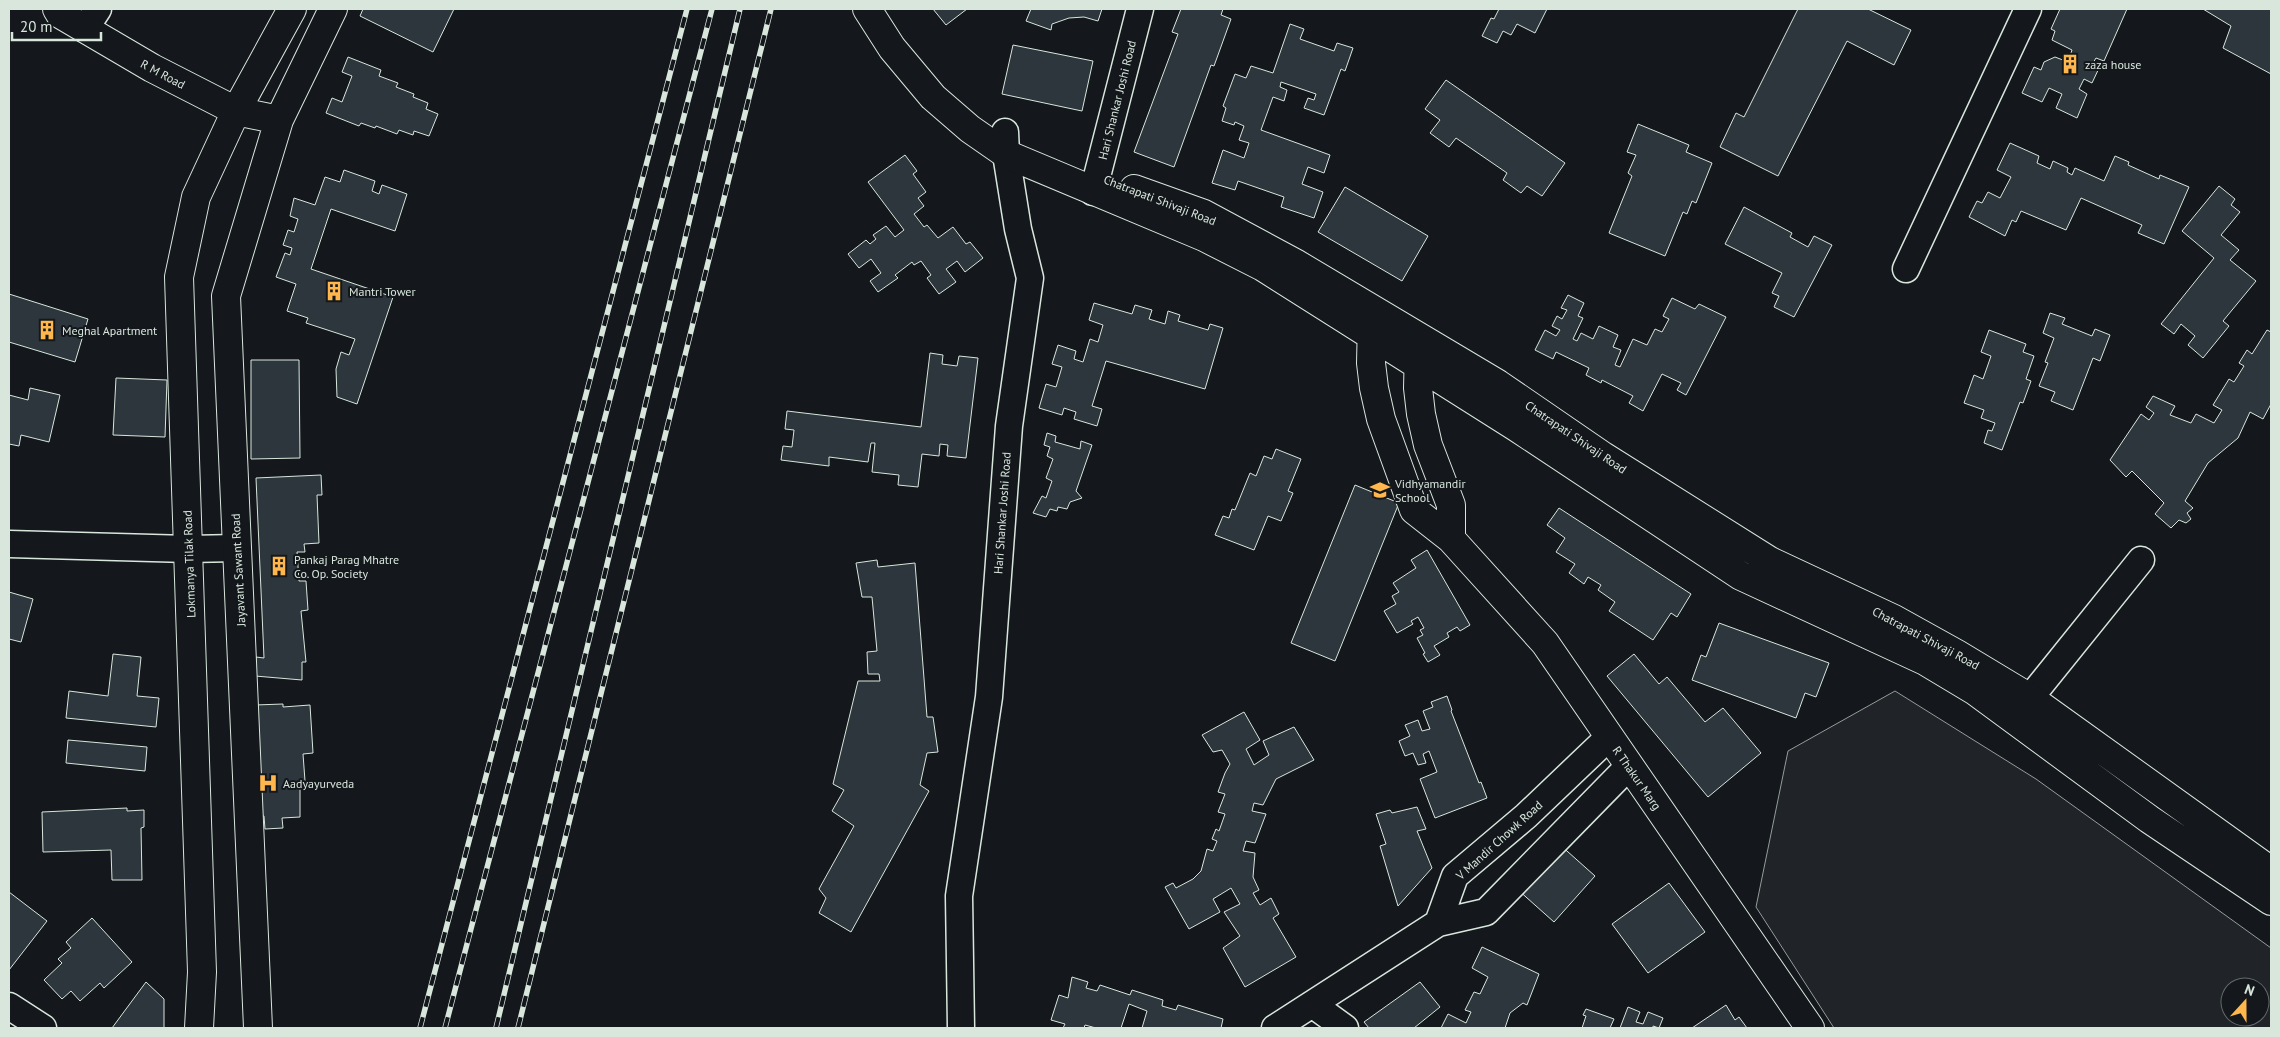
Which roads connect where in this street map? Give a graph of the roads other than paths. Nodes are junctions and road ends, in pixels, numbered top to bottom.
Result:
1 (57, 9) edge
2 (292, 9) edge
3 (333, 9) edge
4 (867, 9) edge
5 (886, 9) edge
6 (1140, 9) edge
7 (2028, 9) edge
8 (91, 19) edge
9 (236, 111) junction
10 (279, 120) junction
11 (1006, 143) junction
12 (1096, 184) junction
13 (1906, 269) dead end
14 (1372, 308) junction
15 (1372, 336) junction
16 (1419, 336) junction
17 (1418, 364) junction
18 (1451, 539) junction
19 (9, 544) edge
20 (237, 548) junction
21 (188, 549) junction
22 (2141, 560) dead end
23 (2030, 698) junction
24 (2013, 719) junction
25 (1609, 737) junction
26 (1629, 766) junction
27 (2271, 871) edge
28 (2271, 901) edge
29 (1438, 923) junction
30 (1312, 1004) junction
31 (9, 1006) edge
32 (43, 1028) edge
33 (199, 1028) edge
34 (258, 1028) edge
35 (961, 1028) edge
36 (1275, 1028) edge
37 (1345, 1028) edge
38 (1810, 1028) edge

1 - 8 main road, R M Road
2 - 9 main road
3 - 10 main road
4 - 11 main road
5 - 11 main road
6 - 12 street, Hari Shankar Joshi Road
7 - 13 street
8 - 9 main road, R M Road
9 - 10 main road, R M Road
9 - 21 main road, Lokmanya Tilak Road
10 - 20 main road, Jayavant Sawant Road
11 - 12 main road
11 - 35 street, Hari Shankar Joshi Road
12 - 14 main road, Chatrapati Shivaji Road
12 - 15 main road
14 - 15 main road, R Thakur Marg
14 - 16 main road, Chatrapati Shivaji Road
15 - 17 main road
15 - 18 main road, R Thakur Marg
16 - 17 main road
16 - 23 main road, Chatrapati Shivaji Road
17 - 18 main road
17 - 24 main road
18 - 25 main road, R Thakur Marg
19 - 21 street
20 - 21 street
20 - 34 main road, Jayavant Sawant Road
21 - 33 main road, Lokmanya Tilak Road
22 - 23 street
23 - 24 street
23 - 27 main road, Chatrapati Shivaji Road
24 - 28 main road
25 - 26 main road, R Thakur Marg
25 - 29 street, V Mandir Chowk Road
26 - 29 street
26 - 38 main road, R Thakur Marg
29 - 30 street
30 - 36 street
30 - 37 street
31 - 32 street

